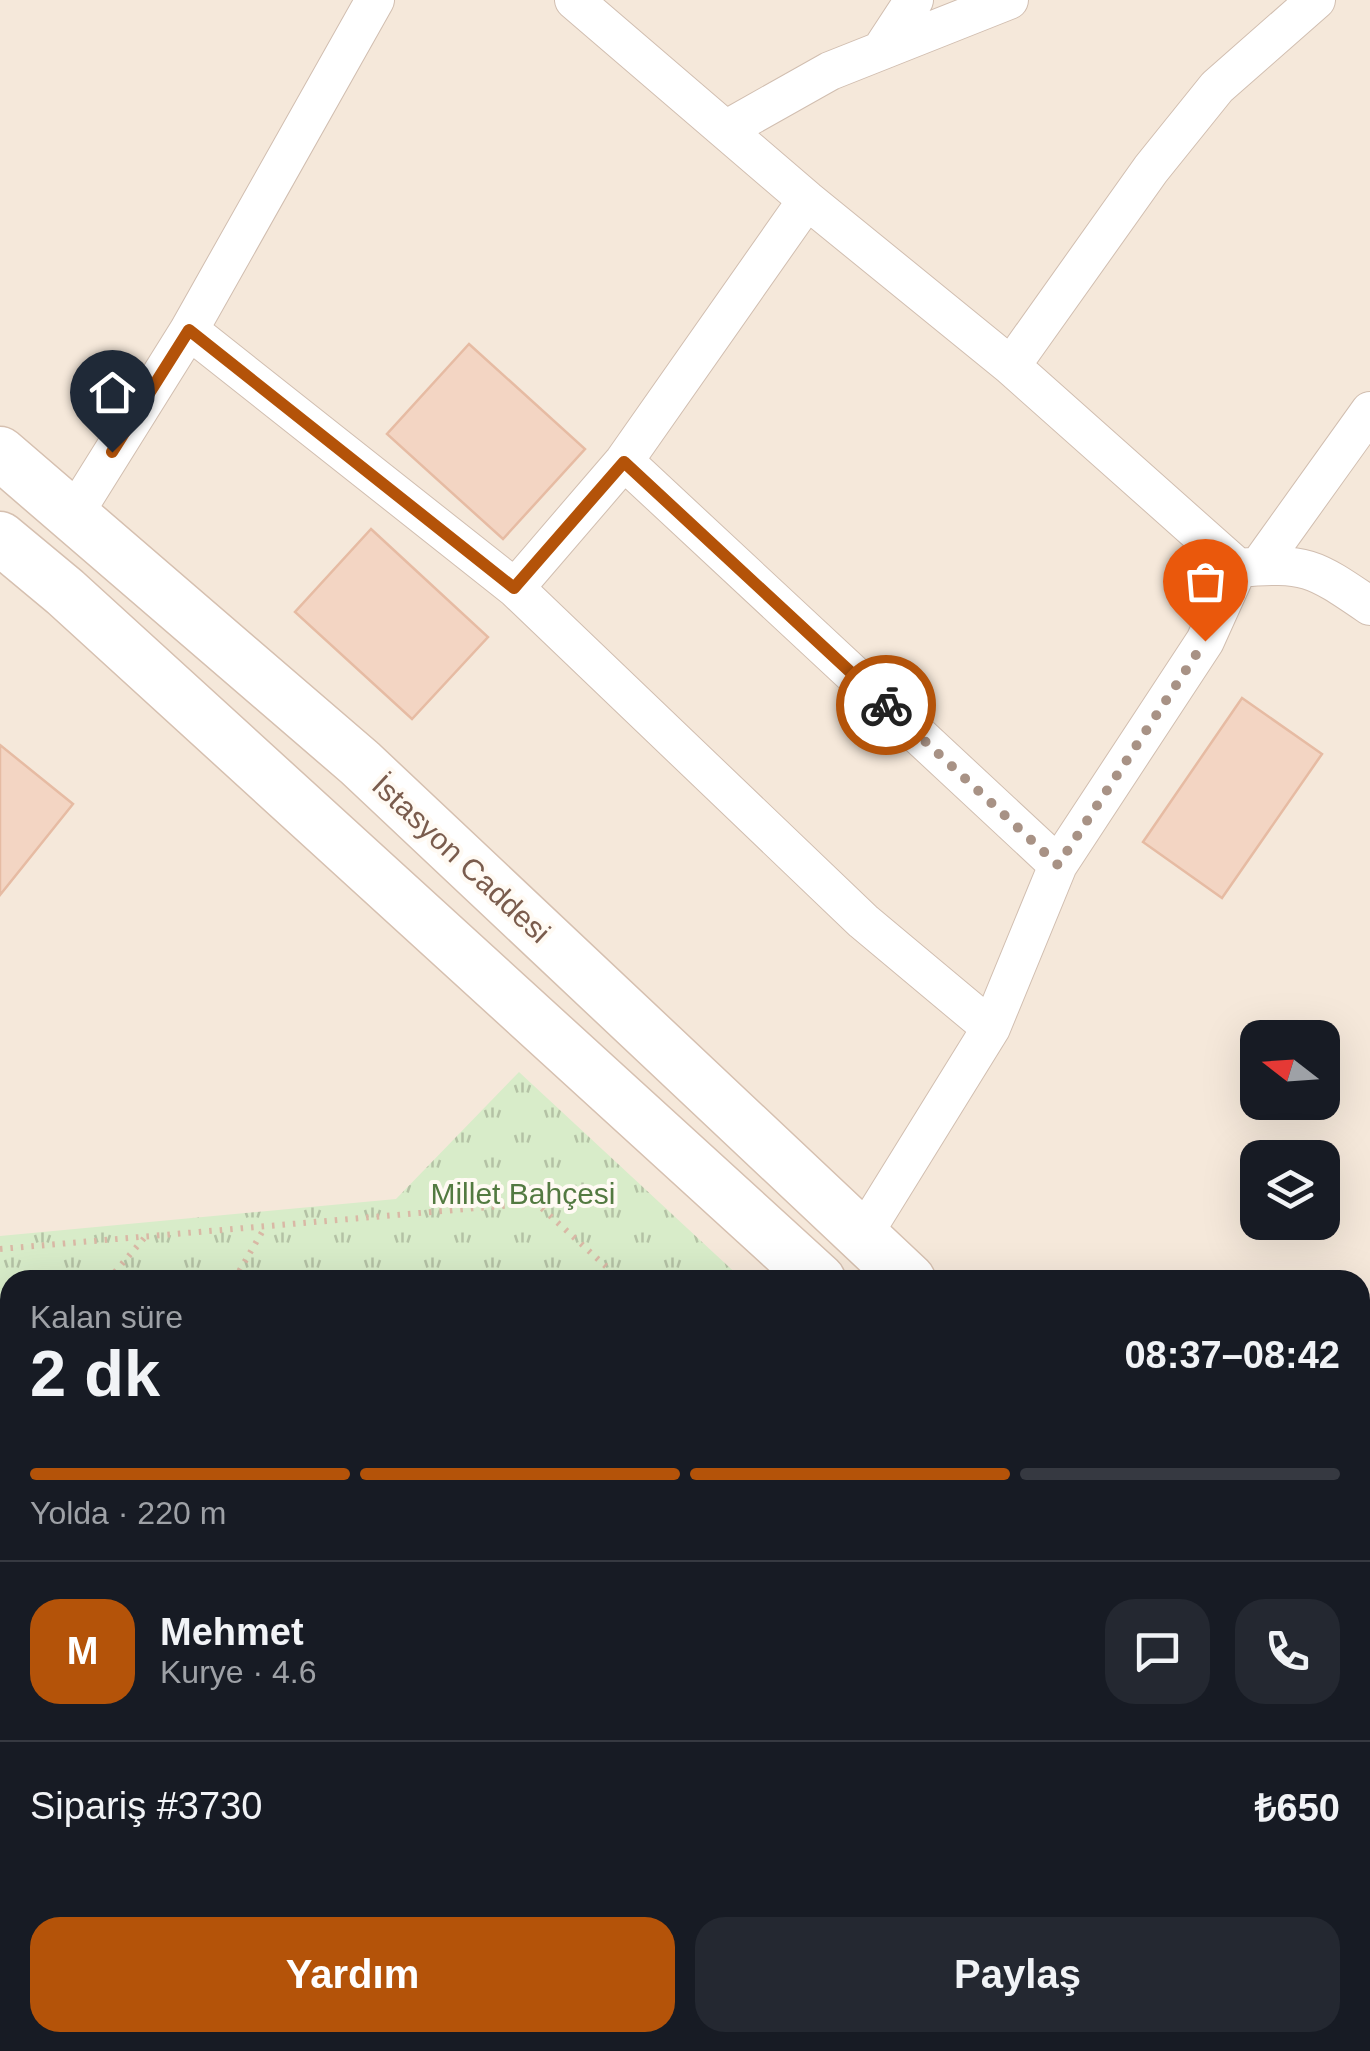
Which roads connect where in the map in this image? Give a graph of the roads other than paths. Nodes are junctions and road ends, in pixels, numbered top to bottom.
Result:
1 (376, 0) edge
2 (574, 0) edge
3 (914, 0) edge
4 (1009, 0) edge
5 (1316, 0) edge
6 (882, 49) junction
7 (727, 128) junction
8 (806, 200) junction
9 (189, 330) junction
10 (1012, 366) junction
11 (1370, 411) edge
12 (0, 454) edge
13 (624, 462) junction
14 (74, 514) junction
15 (0, 538) edge
16 (1248, 567) junction
17 (514, 588) junction
18 (1370, 606) edge
19 (1058, 865) junction
20 (991, 1028) junction
21 (861, 1238) junction
22 (808, 1270) edge
23 (898, 1270) edge

1 - 9 street
2 - 7 street
3 - 6 street
4 - 6 street
5 - 10 street
6 - 7 street
7 - 8 street
8 - 10 street
8 - 13 street
9 - 14 street
9 - 17 street
10 - 16 street
11 - 16 street
12 - 14 main road, İstasyon Caddesi
13 - 17 street
13 - 19 street
14 - 21 main road, İstasyon Caddesi
15 - 22 main road
16 - 18 street
16 - 19 street
17 - 20 street
19 - 20 street
20 - 21 street
21 - 23 main road, İstasyon Caddesi

